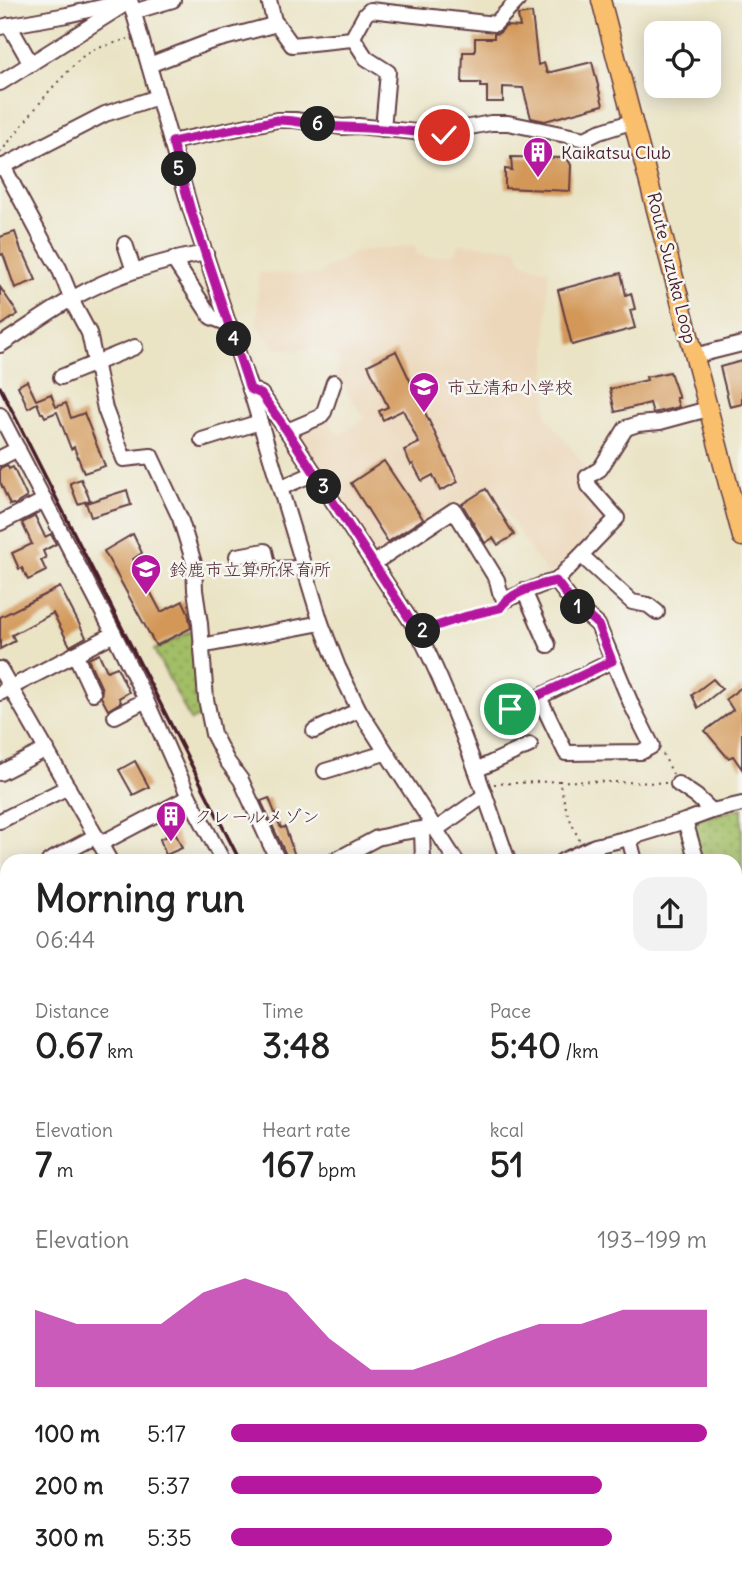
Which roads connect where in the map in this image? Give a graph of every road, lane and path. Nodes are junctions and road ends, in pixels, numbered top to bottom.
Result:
1 (173, 0) edge
2 (269, 0) edge
3 (518, 0) edge
4 (601, 0) edge
5 (131, 4) edge
6 (368, 5) edge
7 (275, 25) junction
8 (5, 26) edge
9 (140, 35) junction
10 (352, 39) junction
11 (31, 64) junction
12 (149, 65) junction
13 (1, 83) edge
14 (158, 97) junction
15 (634, 121) junction
16 (383, 129) junction
17 (172, 142) junction
18 (1, 163) edge
19 (125, 244) dead end
20 (206, 253) junction
21 (173, 259) junction
22 (134, 271) junction
23 (73, 298) junction
24 (229, 324) junction
25 (742, 344) edge
26 (0, 345) edge
27 (135, 347) dead end
28 (694, 356) junction
29 (95, 362) junction
30 (61, 377) dead end
31 (334, 382) dead end
32 (250, 389) junction
33 (708, 409) junction
34 (0, 415) edge
35 (260, 422) junction
36 (287, 431) junction
37 (202, 440) dead end
38 (18, 449) junction
39 (0, 458) edge
40 (315, 473) junction
41 (280, 488) junction
42 (46, 500) junction
43 (0, 523) edge
44 (742, 537) edge
45 (237, 556) dead end
46 (582, 556) junction
47 (374, 563) junction
48 (304, 568) junction
49 (556, 581) junction
50 (524, 591) junction
51 (505, 600) junction
52 (657, 612) dead end
53 (321, 623) junction
54 (418, 632) junction
55 (114, 634) junction
56 (548, 645) dead end
57 (201, 646) junction
58 (75, 654) junction
59 (612, 661) junction
60 (0, 669) edge
61 (5, 690) edge
62 (93, 693) dead end
63 (539, 696) junction
64 (146, 700) junction
65 (510, 709) dead end
66 (359, 710) junction
67 (115, 716) dead end
68 (314, 731) dead end
69 (530, 745) dead end
70 (652, 746) junction
71 (47, 749) junction
72 (385, 753) junction
73 (325, 771) dead end
74 (0, 773) edge
75 (559, 780) junction
76 (481, 783) junction
77 (678, 784) junction
78 (68, 787) junction
79 (189, 797) junction
80 (742, 804) edge
81 (712, 811) junction
82 (0, 821) edge
83 (684, 821) junction
84 (428, 829) junction
85 (629, 838) junction
86 (98, 840) junction
87 (591, 853) edge
88 (65, 854) edge
89 (106, 854) edge
90 (219, 854) edge
91 (276, 854) edge
92 (347, 854) edge
93 (424, 854) edge
94 (450, 854) edge
95 (506, 854) edge
96 (633, 854) edge
97 (695, 854) edge

1 - 5 street
2 - 7 street
3 - 6 street
4 - 15 main road, Route Suzuka Loop
5 - 8 street
5 - 9 street
5 - 11 street
6 - 10 street
7 - 10 street
7 - 12 street
8 - 11 street
9 - 12 street
9 - 18 path
10 - 16 street
11 - 13 street
12 - 14 street
14 - 17 street
14 - 18 street
15 - 16 street
15 - 28 main road, Route Suzuka Loop
16 - 17 street
17 - 20 street
18 - 23 street
19 - 22 street
20 - 21 street
20 - 24 street
21 - 22 street
21 - 24 street
22 - 23 street
23 - 26 street
23 - 29 street
24 - 32 street
25 - 28 street
27 - 29 street
28 - 33 main road, Route Suzuka Loop
29 - 30 street
29 - 57 street
31 - 36 street
32 - 35 street
32 - 36 street
33 - 44 main road, Route Suzuka Loop
33 - 46 street
34 - 38 street
35 - 37 street
35 - 41 street
36 - 40 street
38 - 39 street
38 - 42 street
40 - 41 street
40 - 47 street
41 - 48 street
42 - 43 street
42 - 55 street
45 - 48 street
46 - 49 street
46 - 52 street
47 - 51 street
47 - 54 street
48 - 53 street
49 - 50 street
49 - 59 street
50 - 51 street
50 - 56 street
51 - 54 path
53 - 57 street
53 - 66 street
54 - 76 street
55 - 58 street
55 - 64 street
57 - 91 street
58 - 61 street
58 - 62 street
59 - 63 street
59 - 70 street
60 - 61 street
61 - 71 street
63 - 65 street
63 - 70 street
64 - 67 street
64 - 79 street
66 - 68 street
66 - 72 street
69 - 76 street
70 - 77 path
71 - 74 street
71 - 78 street
72 - 73 street
72 - 84 street
75 - 76 path
75 - 77 path
75 - 87 path
76 - 84 street
76 - 95 street
77 - 81 street
78 - 82 street
78 - 86 street
79 - 86 street
79 - 90 street
80 - 81 street
81 - 83 street
83 - 85 street
83 - 97 street
84 - 92 street
84 - 93 street
84 - 94 street
85 - 87 street
85 - 96 street
86 - 88 street
86 - 89 street

